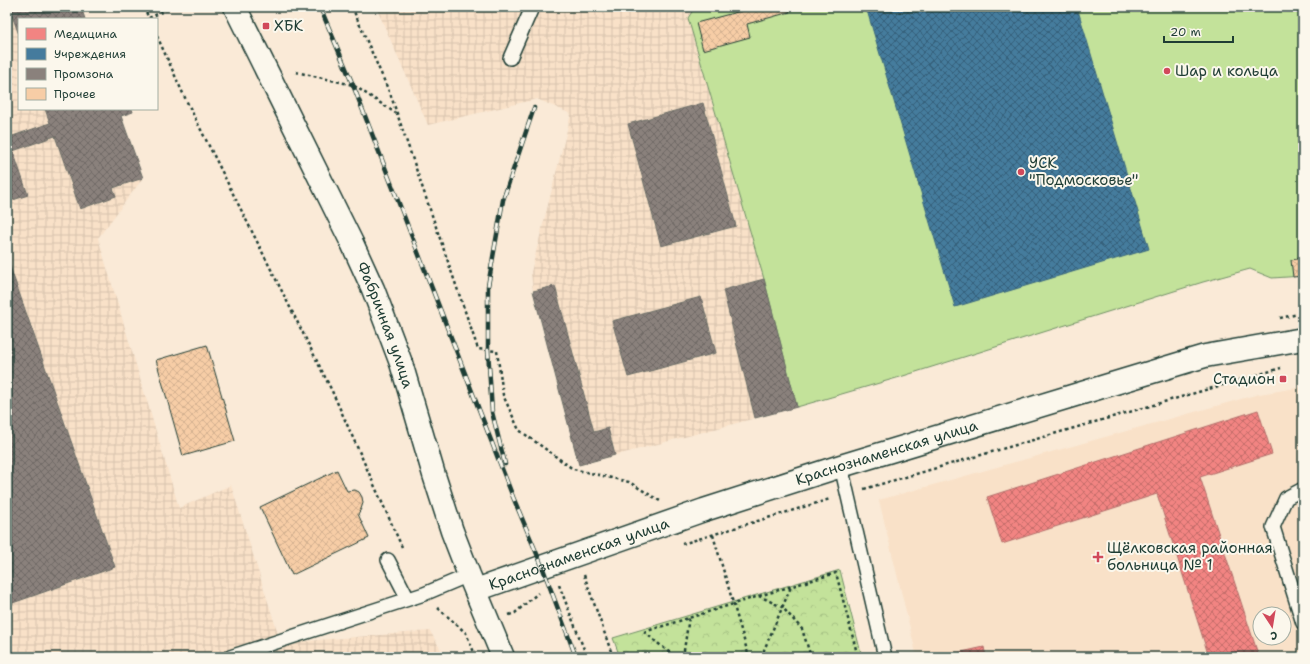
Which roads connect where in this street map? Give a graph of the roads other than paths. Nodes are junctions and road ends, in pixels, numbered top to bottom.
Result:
1 (236, 7) edge
2 (532, 7) edge
3 (510, 58) dead end
4 (1303, 339) edge
5 (841, 466) junction
6 (1303, 489) edge
7 (388, 560) dead end
8 (472, 582) junction
9 (408, 599) junction
10 (1303, 623) edge
11 (230, 657) edge
12 (503, 657) edge
13 (885, 657) edge

1 - 8 street, Фабричная улица
2 - 3 lane
4 - 5 street, Краснознаменская улица
5 - 8 street, Краснознаменская улица
5 - 13 lane
6 - 10 lane
7 - 9 lane
8 - 9 lane
8 - 12 street, Фабричная улица
9 - 11 lane

